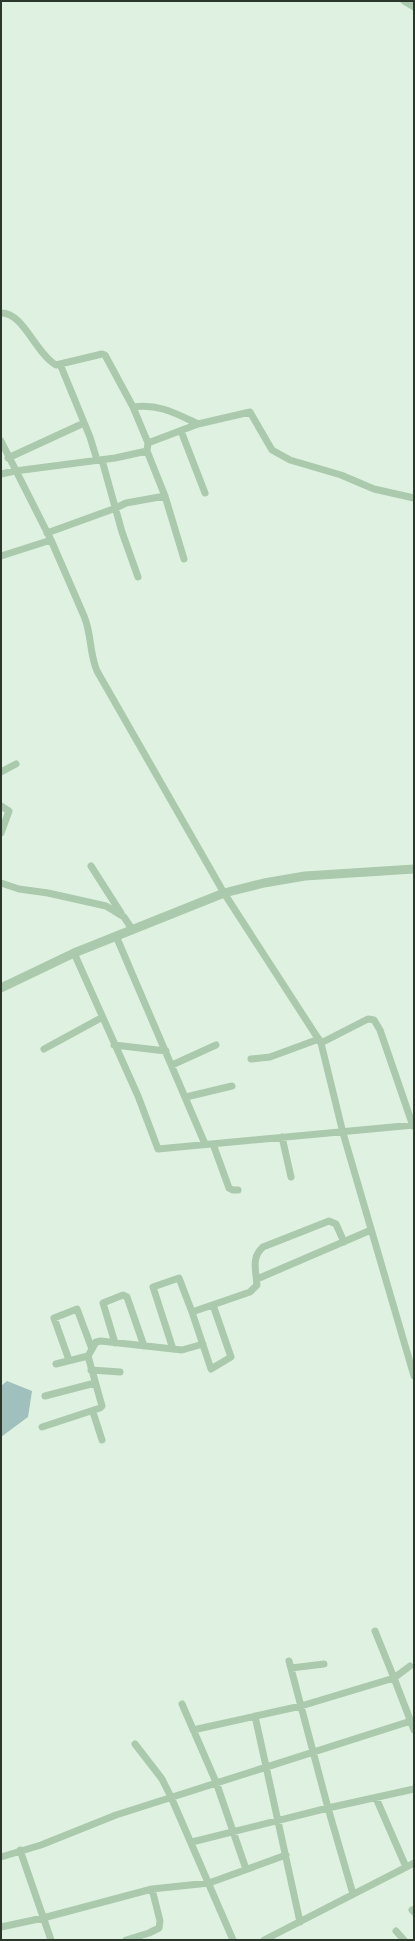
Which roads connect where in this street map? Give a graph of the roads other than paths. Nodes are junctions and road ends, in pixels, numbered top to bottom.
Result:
1 (404, 1) edge
2 (414, 7) edge
3 (1, 313) edge
4 (60, 364) junction
5 (133, 407) junction
6 (84, 423) junction
7 (198, 424) junction
8 (181, 431) junction
9 (1, 441) edge
10 (148, 443) junction
11 (148, 451) junction
12 (8, 458) junction
13 (100, 460) junction
14 (15, 471) junction
15 (1, 474) edge
16 (205, 493) dead end
17 (165, 496) junction
18 (414, 498) edge
19 (116, 508) junction
20 (47, 533) junction
21 (50, 540) junction
22 (1, 556) edge
23 (184, 558) dead end
24 (138, 577) dead end
25 (16, 764) dead end
26 (1, 772) edge
27 (1, 806) edge
28 (1, 833) edge
29 (91, 866) dead end
30 (414, 869) edge
31 (1, 883) edge
32 (224, 893) junction
33 (124, 917) junction
34 (132, 929) junction
35 (116, 936) junction
36 (74, 954) junction
37 (1, 988) edge
38 (102, 1018) junction
39 (320, 1041) junction
40 (216, 1044) dead end
41 (114, 1045) junction
42 (44, 1049) dead end
43 (166, 1051) junction
44 (251, 1059) dead end
45 (172, 1065) junction
46 (232, 1086) dead end
47 (186, 1097) junction
48 (414, 1126) edge
49 (343, 1132) junction
50 (282, 1137) junction
51 (209, 1144) junction
52 (291, 1177) dead end
53 (238, 1190) dead end
54 (371, 1230) junction
55 (344, 1242) junction
56 (257, 1278) junction
57 (213, 1305) junction
58 (192, 1312) junction
59 (115, 1343) junction
60 (203, 1344) junction
61 (144, 1346) junction
62 (92, 1349) junction
63 (173, 1349) junction
64 (88, 1356) junction
65 (69, 1360) junction
66 (56, 1364) dead end
67 (91, 1370) junction
68 (120, 1372) dead end
69 (414, 1376) edge
70 (95, 1383) junction
71 (45, 1396) dead end
72 (93, 1412) junction
73 (42, 1428) dead end
74 (102, 1440) dead end
75 (375, 1631) dead end
76 (324, 1664) dead end
77 (410, 1666) dead end
78 (394, 1678) junction
79 (182, 1704) dead end
80 (301, 1706) junction
81 (255, 1716) junction
82 (412, 1720) edge
83 (193, 1730) junction
84 (414, 1730) edge
85 (135, 1744) dead end
86 (313, 1751) junction
87 (265, 1766) junction
88 (216, 1782) junction
89 (414, 1790) edge
90 (171, 1797) junction
91 (376, 1798) junction
92 (328, 1808) junction
93 (278, 1821) junction
94 (233, 1832) junction
95 (192, 1842) junction
96 (20, 1850) junction
97 (286, 1855) junction
98 (1, 1857) edge
99 (414, 1863) edge
100 (406, 1867) junction
101 (246, 1869) junction
102 (209, 1883) junction
103 (152, 1889) junction
104 (353, 1894) junction
105 (43, 1918) junction
106 (300, 1922) junction
107 (1, 1927) edge
108 (396, 1931) dead end
109 (51, 1940) edge
110 (126, 1940) edge
111 (233, 1940) edge
112 (264, 1940) edge
113 (404, 1940) edge

1 - 2 street
3 - 4 street
4 - 5 street
4 - 6 street
5 - 7 street
5 - 10 street
6 - 12 street
6 - 13 street
7 - 8 street
7 - 18 street
8 - 10 street
8 - 16 street
9 - 12 street
10 - 11 street
11 - 13 street
11 - 17 street
12 - 14 street
13 - 14 street
13 - 19 street
14 - 15 street
14 - 20 street
17 - 19 street
17 - 23 street
19 - 20 street
19 - 24 street
20 - 21 street
21 - 22 street
21 - 32 street
25 - 26 street
27 - 28 street
29 - 33 street
30 - 32 street
31 - 33 street
32 - 34 street
32 - 39 street
33 - 34 street
34 - 35 street
35 - 36 street
35 - 43 street
36 - 37 street
36 - 38 street
38 - 41 street
38 - 42 street
39 - 44 street
39 - 48 street
39 - 49 street
40 - 45 street
41 - 43 street
41 - 51 street
43 - 45 street
45 - 47 street
46 - 47 street
47 - 51 street
48 - 49 street
49 - 50 street
49 - 54 street
50 - 51 street
50 - 52 street
51 - 53 street
54 - 55 street
54 - 69 street
55 - 56 street
55 - 56 street
56 - 57 street
57 - 58 street
57 - 60 street
58 - 60 street
58 - 63 street
59 - 61 street
59 - 61 street
59 - 62 street
60 - 63 street
61 - 63 street
62 - 64 street
62 - 65 street
64 - 65 street
64 - 67 street
65 - 66 street
67 - 68 street
67 - 70 street
70 - 71 street
70 - 72 street
72 - 73 street
72 - 74 street
75 - 78 street
76 - 80 street
77 - 78 street
78 - 80 street
78 - 82 street
79 - 83 street
80 - 81 street
80 - 86 street
81 - 83 street
81 - 87 street
82 - 84 street
82 - 86 street
83 - 88 street
85 - 90 street
86 - 87 street
86 - 92 street
87 - 88 street
87 - 93 street
88 - 90 street
88 - 94 street
89 - 91 street
90 - 95 street
90 - 96 street
91 - 92 street
91 - 100 street
92 - 93 street
92 - 104 street
93 - 94 street
93 - 97 street
94 - 95 street
94 - 101 street
95 - 102 street
96 - 98 street
96 - 105 street
97 - 101 street
97 - 106 street
99 - 100 street
100 - 104 street
101 - 102 street
102 - 103 street
102 - 111 street
103 - 105 street
103 - 110 street
104 - 106 street
105 - 107 street
105 - 109 street
106 - 112 street
108 - 113 street

